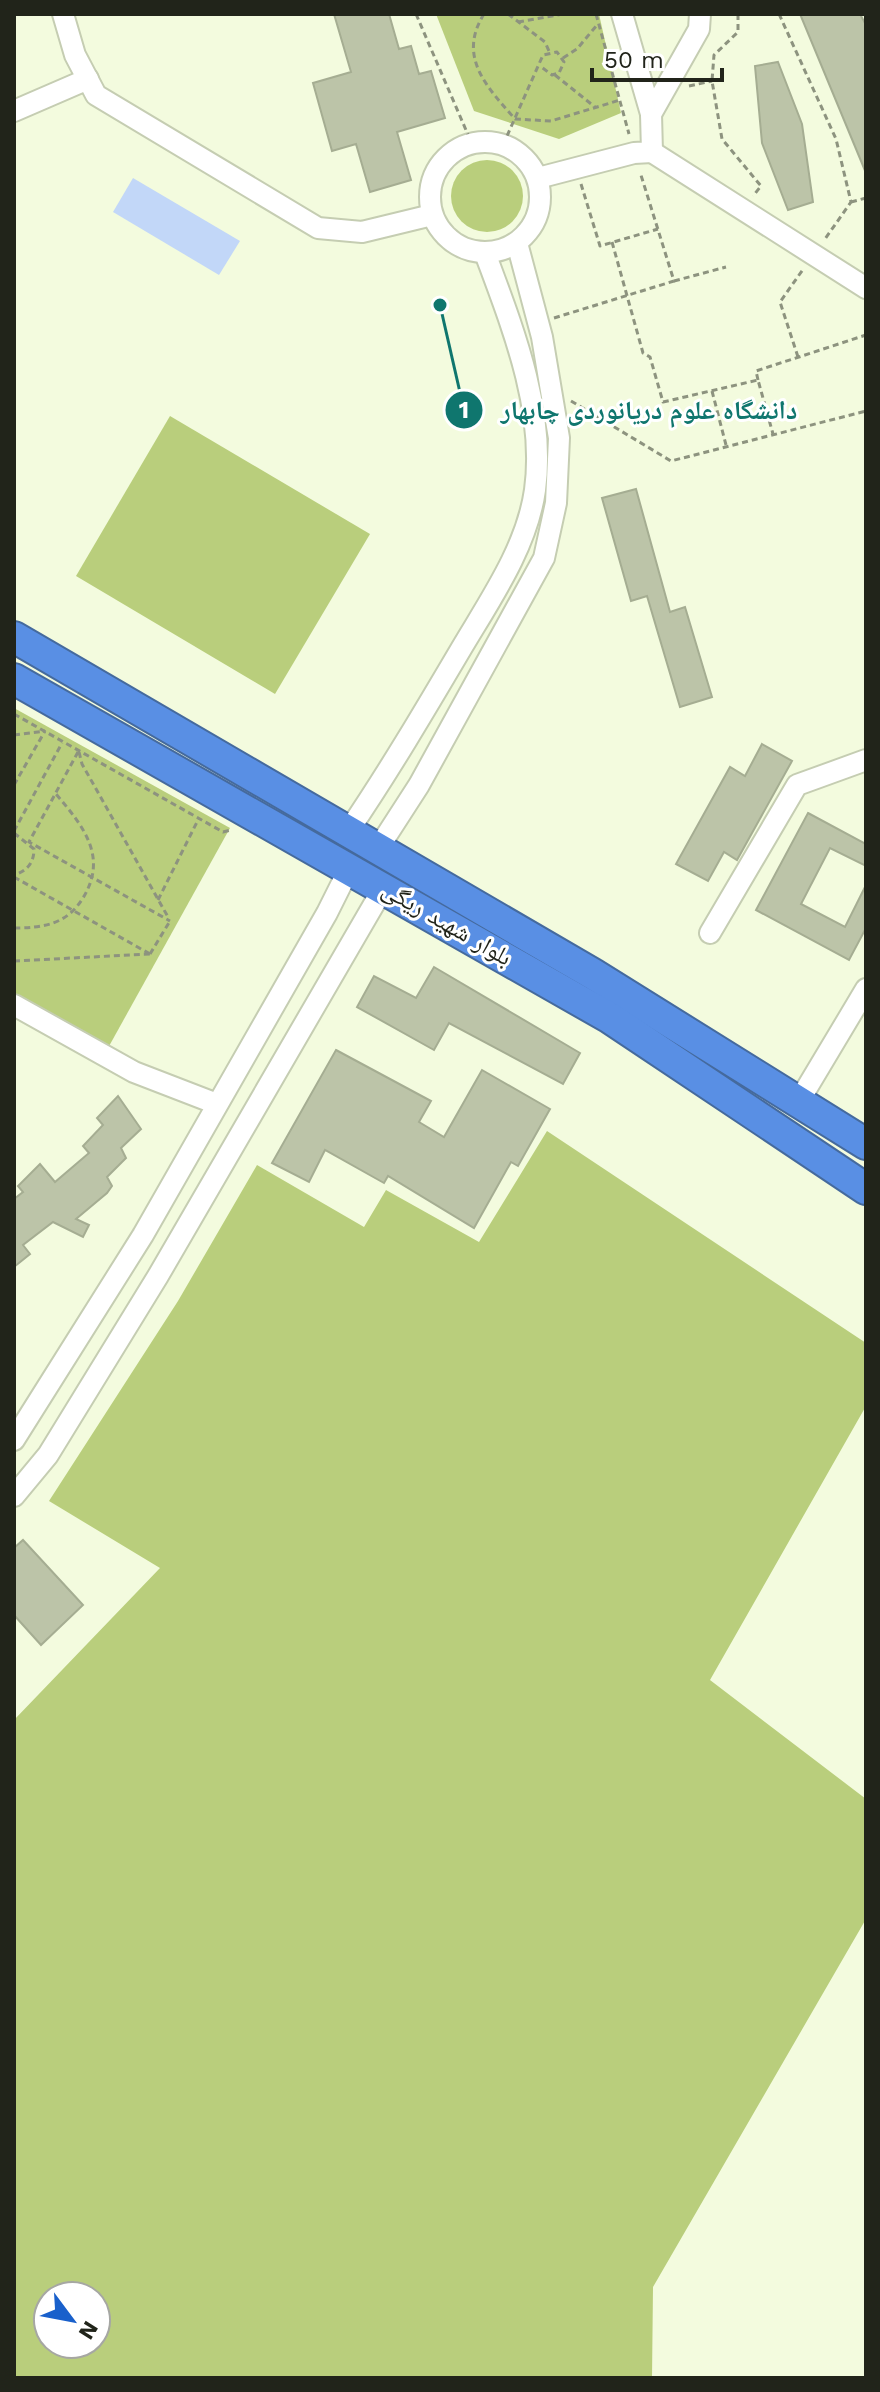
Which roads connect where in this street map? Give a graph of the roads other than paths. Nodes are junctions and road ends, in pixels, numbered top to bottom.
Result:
1 (63, 14) edge
2 (622, 14) edge
3 (700, 14) edge
4 (88, 79) junction
5 (14, 111) edge
6 (651, 114) junction
7 (643, 153) junction
8 (538, 178) junction
9 (432, 215) junction
10 (517, 243) junction
11 (485, 253) junction
12 (866, 288) edge
13 (14, 637) edge
14 (14, 679) edge
15 (866, 760) edge
16 (349, 830) junction
17 (379, 847) junction
18 (350, 867) junction
19 (384, 887) junction
20 (327, 913) junction
21 (357, 931) junction
22 (710, 933) dead end
23 (866, 989) edge
24 (14, 1005) edge
25 (799, 1101) junction
26 (217, 1104) junction
27 (866, 1144) edge
28 (866, 1189) edge
29 (16, 1437) edge
30 (48, 1455) junction
31 (14, 1496) edge

1 - 4 street
2 - 6 street
3 - 6 street
4 - 5 street
4 - 9 street
6 - 7 street
7 - 8 street
7 - 12 street
8 - 9 street
8 - 10 street
9 - 11 street
10 - 11 street
10 - 17 street
11 - 16 street
13 - 16 highway, بلوار شهید ریگی
14 - 18 highway, بلوار شهید ریگی
15 - 22 street
16 - 17 highway, بلوار شهید ریگی
17 - 25 highway, بلوار شهید ریگی
18 - 19 highway, بلوار شهید ریگی
18 - 20 street
19 - 21 street
19 - 28 highway, بلوار شهید ریگی
20 - 21 street
20 - 26 street
21 - 30 street
23 - 25 street
24 - 26 street
25 - 27 highway, بلوار شهید ریگی
26 - 29 street
29 - 30 street
30 - 31 street

